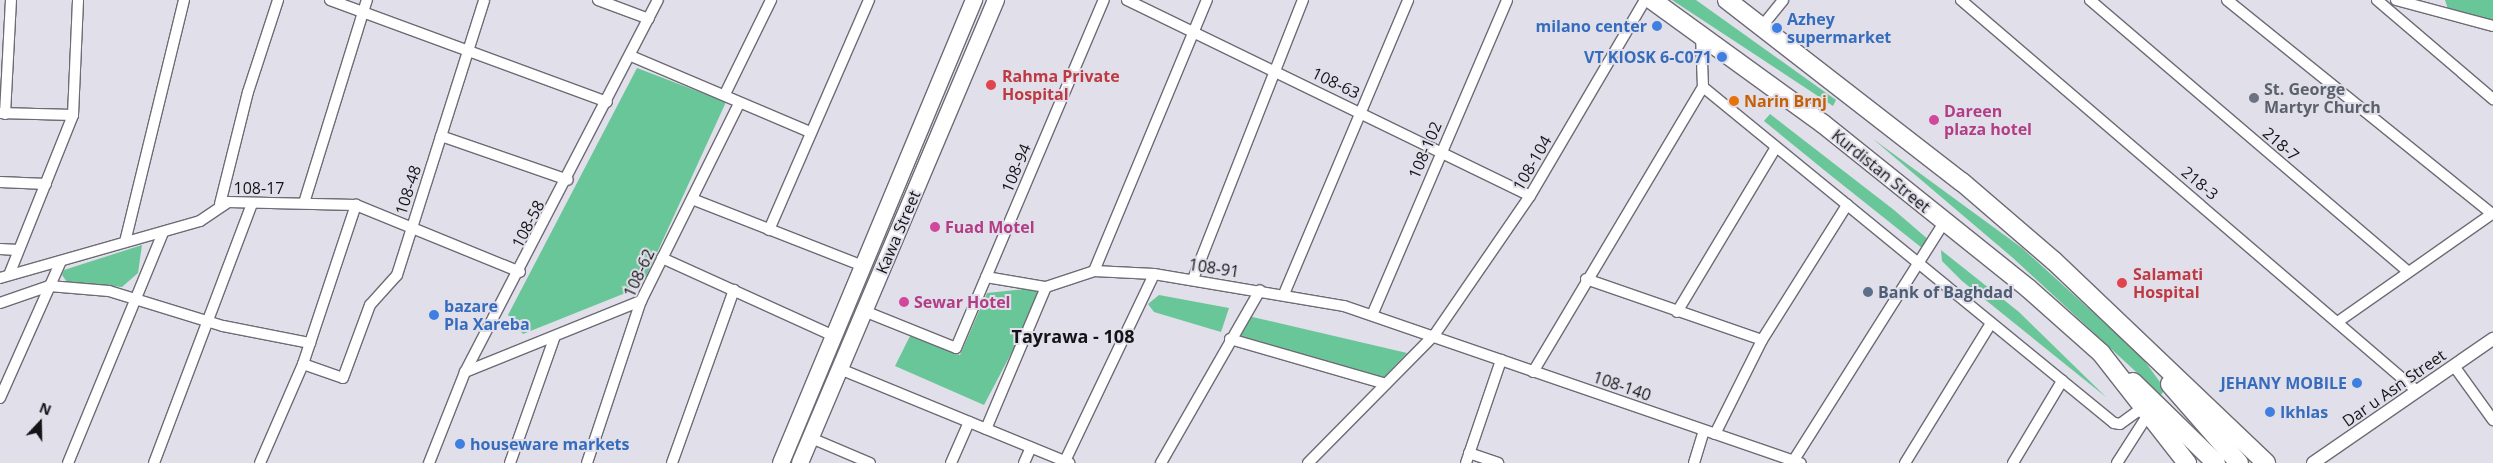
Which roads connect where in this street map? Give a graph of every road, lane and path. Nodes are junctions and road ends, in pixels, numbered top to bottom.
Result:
1 (11, 0) edge
2 (78, 0) edge
3 (184, 0) edge
4 (278, 0) edge
5 (330, 0) edge
6 (367, 0) edge
7 (484, 0) edge
8 (598, 0) edge
9 (658, 0) edge
10 (771, 0) edge
11 (869, 0) edge
12 (974, 0) edge
13 (996, 0) edge
14 (1104, 0) edge
15 (1126, 0) edge
16 (1207, 0) edge
17 (1303, 0) edge
18 (1408, 0) edge
19 (1507, 0) edge
20 (1645, 0) edge
21 (1652, 0) edge
22 (1727, 0) edge
23 (1783, 0) edge
24 (1961, 0) edge
25 (2090, 0) edge
26 (2227, 0) edge
27 (2245, 0) edge
28 (2377, 0) edge
29 (2396, 0) edge
30 (2437, 0) edge
31 (2239, 10) junction
32 (2441, 12) junction
33 (363, 13) junction
34 (649, 19) junction
35 (1763, 25) junction
36 (2493, 26) edge
37 (1195, 31) junction
38 (1700, 34) junction
39 (470, 50) junction
40 (631, 56) junction
41 (1275, 70) junction
42 (1703, 87) junction
43 (725, 94) junction
44 (2493, 99) edge
45 (607, 102) junction
46 (739, 104) junction
47 (1360, 111) junction
48 (3, 113) edge
49 (73, 115) junction
50 (810, 132) junction
51 (441, 136) junction
52 (1775, 149) junction
53 (1440, 151) junction
54 (568, 180) junction
55 (0, 182) edge
56 (46, 184) junction
57 (1530, 196) junction
58 (692, 199) junction
59 (252, 203) junction
60 (304, 203) junction
61 (220, 204) junction
62 (356, 205) junction
63 (1847, 205) junction
64 (2493, 213) edge
65 (1944, 223) junction
66 (412, 225) junction
67 (769, 230) junction
68 (163, 233) junction
69 (125, 242) junction
70 (0, 249) edge
71 (18, 250) junction
72 (662, 258) junction
73 (61, 261) junction
74 (1918, 263) junction
75 (863, 266) junction
76 (1094, 271) junction
77 (2406, 271) junction
78 (520, 272) junction
79 (1154, 274) junction
80 (4, 276) edge
81 (986, 277) junction
82 (1192, 279) junction
83 (1586, 279) junction
84 (49, 286) junction
85 (1046, 287) junction
86 (734, 290) junction
87 (1260, 290) junction
88 (1284, 294) junction
89 (136, 299) junction
90 (641, 301) junction
91 (0, 303) edge
92 (864, 311) junction
93 (1677, 312) junction
94 (1373, 314) junction
95 (2339, 321) junction
96 (208, 322) junction
97 (1991, 324) junction
98 (2125, 332) junction
99 (1435, 334) junction
100 (834, 336) junction
101 (554, 339) junction
102 (1230, 339) junction
103 (2493, 339) edge
104 (1762, 340) junction
105 (310, 343) junction
106 (2102, 353) junction
107 (1501, 360) junction
108 (303, 364) junction
109 (2454, 366) junction
110 (840, 369) junction
111 (465, 372) junction
112 (1533, 372) junction
113 (2062, 381) junction
114 (1386, 384) junction
115 (2418, 391) junction
116 (0, 398) edge
117 (2144, 412) junction
118 (2493, 420) edge
119 (969, 422) junction
120 (986, 429) junction
121 (1710, 432) junction
122 (811, 438) junction
123 (1031, 447) junction
124 (1467, 458) edge
125 (1067, 462) edge
126 (1795, 462) edge
127 (68, 463) edge
128 (154, 463) edge
129 (260, 463) edge
130 (428, 463) edge
131 (510, 463) edge
132 (587, 463) edge
133 (672, 463) edge
134 (781, 463) edge
135 (800, 463) edge
136 (870, 463) edge
137 (951, 463) edge
138 (1024, 463) edge
139 (1161, 463) edge
140 (1308, 463) edge
141 (1498, 463) edge
142 (1694, 463) edge
143 (1906, 463) edge
144 (2013, 463) edge
145 (2117, 463) edge
146 (2187, 463) edge
147 (2216, 463) edge
148 (2239, 463) edge
149 (2266, 463) edge
150 (2313, 463) edge

1 - 48 street
2 - 49 street
3 - 69 street
4 - 61 street
5 - 33 street
6 - 33 street
7 - 39 street, 108-48
8 - 34 street
9 - 34 street, 108-58
10 - 43 street
11 - 50 street
12 - 75 main road, Kawa Street
13 - 92 main road, Kawa Street
14 - 81 street, 108-94
15 - 37 street, 108-63
16 - 37 street
17 - 41 street
18 - 47 street
19 - 53 street, 108-102
20 - 57 street, 108-104
21 - 38 highway, Kurdistan Street
22 - 35 highway
23 - 35 street
24 - 95 street, 218-3
25 - 77 street, 218-7
26 - 31 street
27 - 31 street
28 - 44 street
29 - 32 street
30 - 32 street
31 - 64 street
32 - 36 street
33 - 39 street
33 - 60 street
34 - 40 street, 108-58
35 - 98 highway
37 - 41 street, 108-63
37 - 76 street
38 - 42 street
38 - 65 highway, Kurdistan Street
39 - 45 street
39 - 51 street, 108-48
40 - 43 street
40 - 45 street, 108-58
41 - 47 street, 108-63
41 - 82 street
42 - 52 street
42 - 83 street
43 - 46 street
45 - 54 street, 108-58
46 - 50 street
46 - 58 street, 108-62
47 - 53 street, 108-63
47 - 88 street
48 - 49 street
49 - 56 street
50 - 67 street
51 - 54 street
51 - 66 street, 108-48
52 - 63 street
52 - 93 street
53 - 57 street, 108-63
53 - 94 street, 108-102
54 - 78 street, 108-58
55 - 56 street
56 - 71 street
57 - 99 street, 108-104
58 - 67 street
58 - 72 street, 108-62
59 - 60 street, 108-17
59 - 61 street, 108-17
59 - 96 street
60 - 62 street, 108-17
61 - 68 street, 108-17
62 - 66 street, 108-17
62 - 105 street
63 - 74 street
63 - 104 street
64 - 77 street
65 - 74 street
65 - 106 highway, Kurdistan Street
66 - 78 street, 108-17
66 - 108 street, 108-48
67 - 75 street
68 - 69 street, 108-17
68 - 89 street
69 - 73 street, 108-17
70 - 71 street
71 - 80 street
72 - 86 street
72 - 90 street, 108-62
73 - 80 street, 108-17
73 - 84 street
74 - 97 street
74 - 126 street
75 - 100 main road, Kawa Street
76 - 79 street, 108-91
76 - 85 street, 108-91
77 - 95 street
78 - 111 street, 108-58
79 - 82 street, 108-91
79 - 125 street
81 - 85 street, 108-91
81 - 92 street, 108-94
82 - 87 street, 108-91
83 - 93 street
83 - 112 street
84 - 89 street
84 - 91 street
84 - 116 street
85 - 120 street
86 - 100 street
86 - 133 street
87 - 88 street, 108-91
87 - 102 street
88 - 94 street, 108-91
89 - 96 street
89 - 127 street
90 - 101 street
90 - 132 street, 108-62
92 - 110 main road, Kawa Street
93 - 104 street
94 - 99 street, 108-91
95 - 115 street, 218-3
96 - 105 street
96 - 128 street
97 - 113 street
97 - 143 street
98 - 148 highway
98 - 149 highway
99 - 107 street, 108-140
99 - 114 street, 108-104
100 - 134 main road, Kawa Street
101 - 111 street
101 - 131 street
102 - 114 street
102 - 139 street
103 - 109 street, Dar u Asn Street
104 - 121 street
105 - 108 street
106 - 117 highway, Kurdistan Street
106 - 147 highway, Kurdistan Street
107 - 112 street, 108-140
107 - 124 street
108 - 129 street
109 - 115 street, Dar u Asn Street
109 - 118 street
110 - 119 street
110 - 122 main road, Kawa Street
111 - 130 street, 108-58
112 - 121 street, 108-140
113 - 117 street
113 - 144 street
114 - 140 street, 108-104
115 - 150 street, Dar u Asn Street
117 - 145 street
117 - 146 highway, Kurdistan Street
119 - 120 street
119 - 137 street
120 - 123 street
121 - 126 street, 108-140
121 - 142 street
122 - 135 main road, Kawa Street
122 - 136 street
123 - 125 street
123 - 138 street
124 - 141 street

